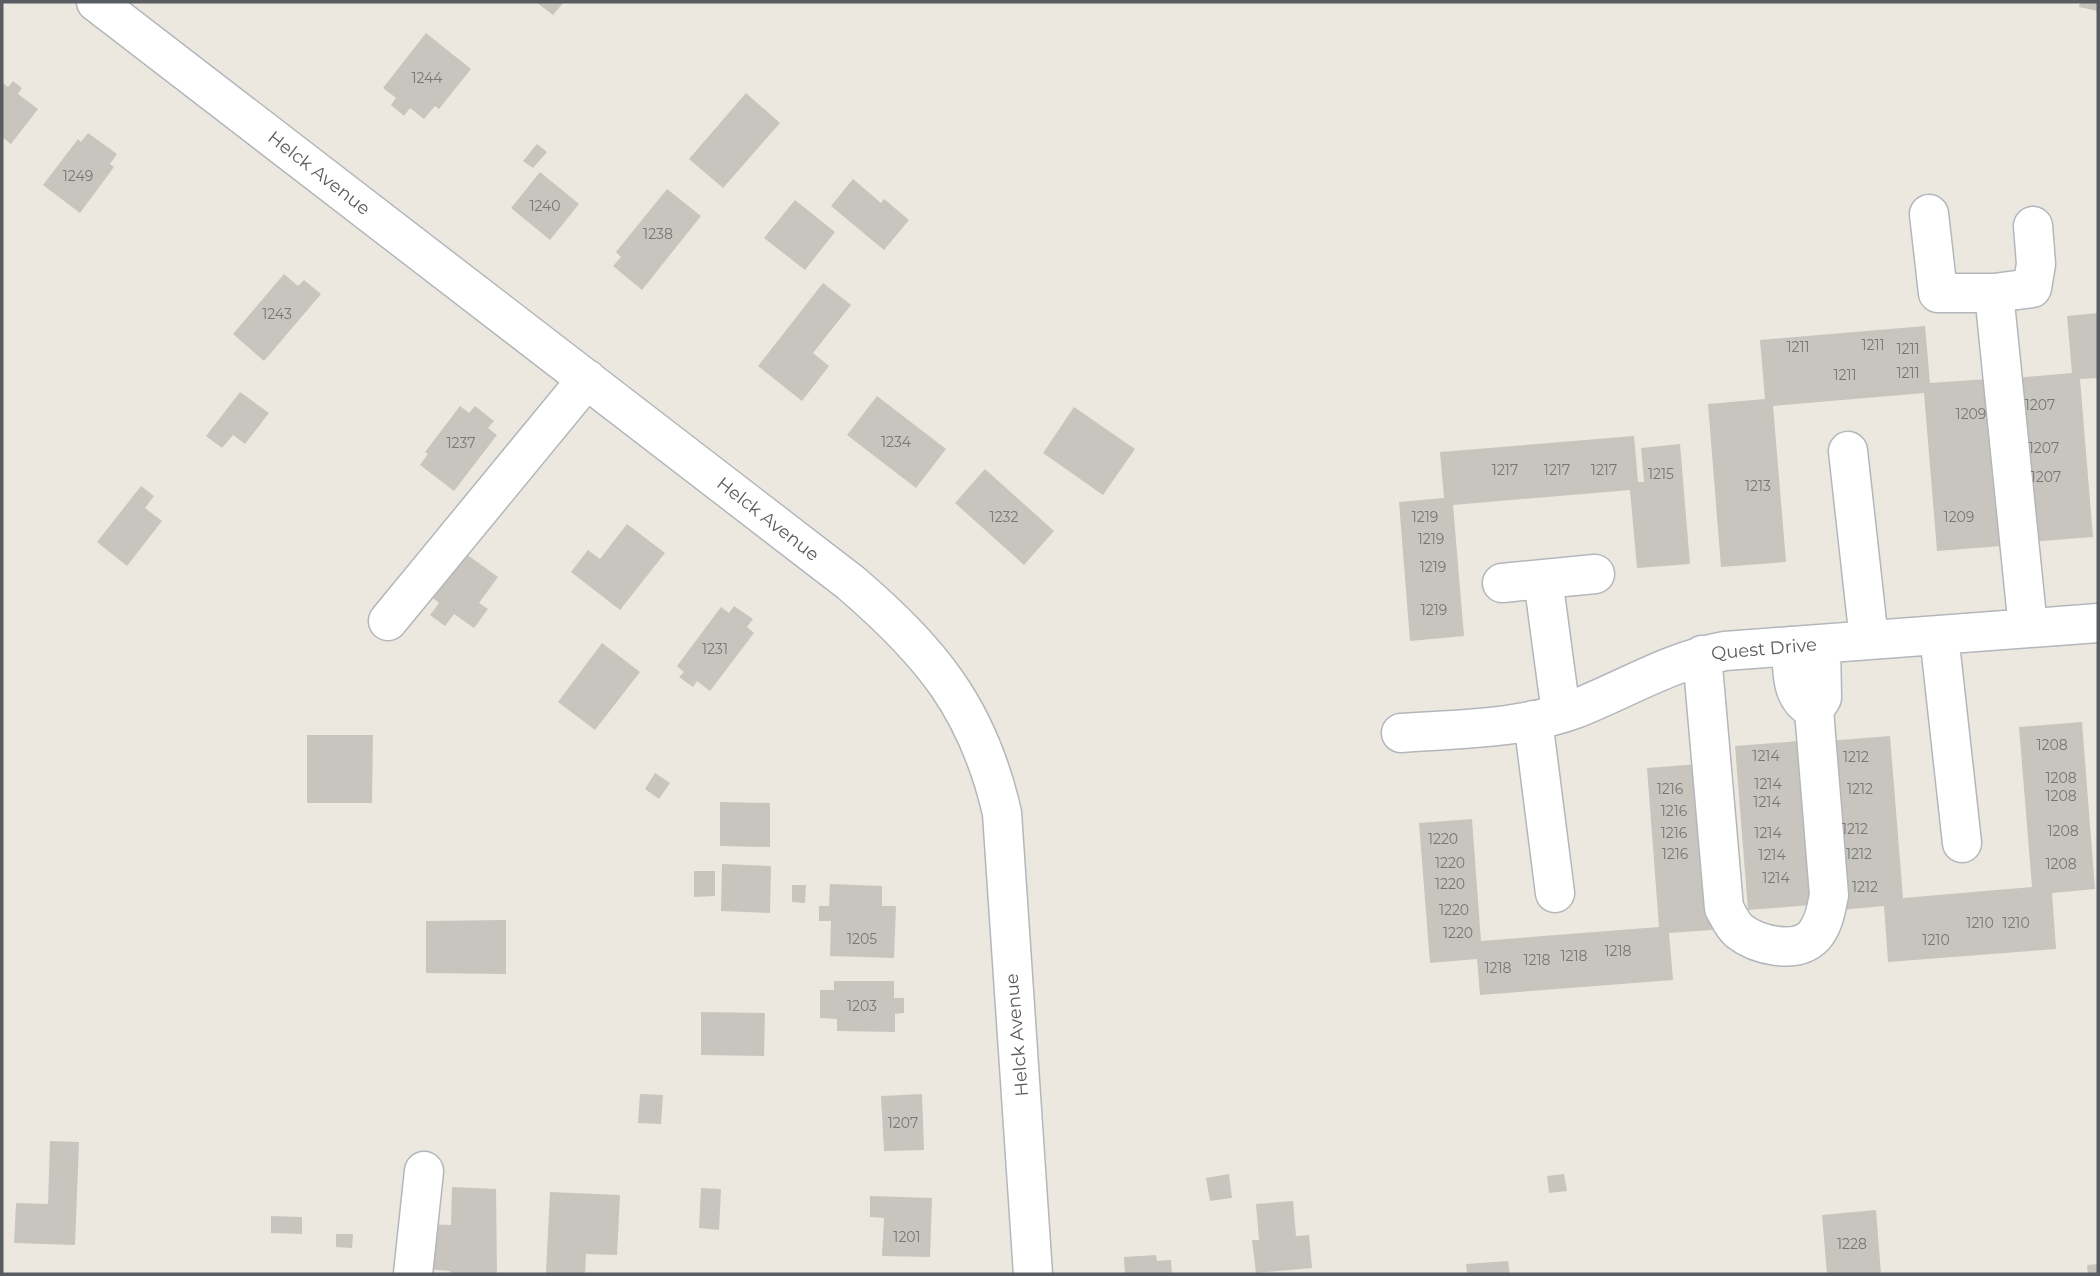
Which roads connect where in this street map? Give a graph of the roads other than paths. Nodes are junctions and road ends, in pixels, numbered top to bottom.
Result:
1 (96, 2) edge
2 (1929, 214) dead end
3 (2033, 226) dead end
4 (1994, 293) junction
5 (587, 379) junction
6 (1848, 451) dead end
7 (1595, 574) dead end
8 (1543, 579) junction
9 (1502, 583) dead end
10 (388, 621) dead end
11 (2098, 623) edge
12 (2028, 628) junction
13 (1939, 635) junction
14 (1869, 640) junction
15 (1806, 645) junction
16 (1702, 655) junction
17 (1547, 716) junction
18 (1401, 733) dead end
19 (1962, 843) dead end
20 (1555, 893) dead end
21 (424, 1171) dead end
22 (413, 1274) edge
23 (1033, 1274) edge

1 - 5 street, Helck Avenue
2 - 4 street
3 - 4 street
4 - 12 street
5 - 10 street
5 - 23 street, Helck Avenue
6 - 14 street
7 - 8 street
8 - 9 street
8 - 17 street
11 - 12 street, Quest Drive
12 - 13 street, Quest Drive
13 - 14 street, Quest Drive
13 - 19 street
14 - 15 street, Quest Drive
15 - 16 street, Quest Drive
15 - 16 street
16 - 17 street, Quest Drive
17 - 18 street, Quest Drive
17 - 20 street
21 - 22 street

